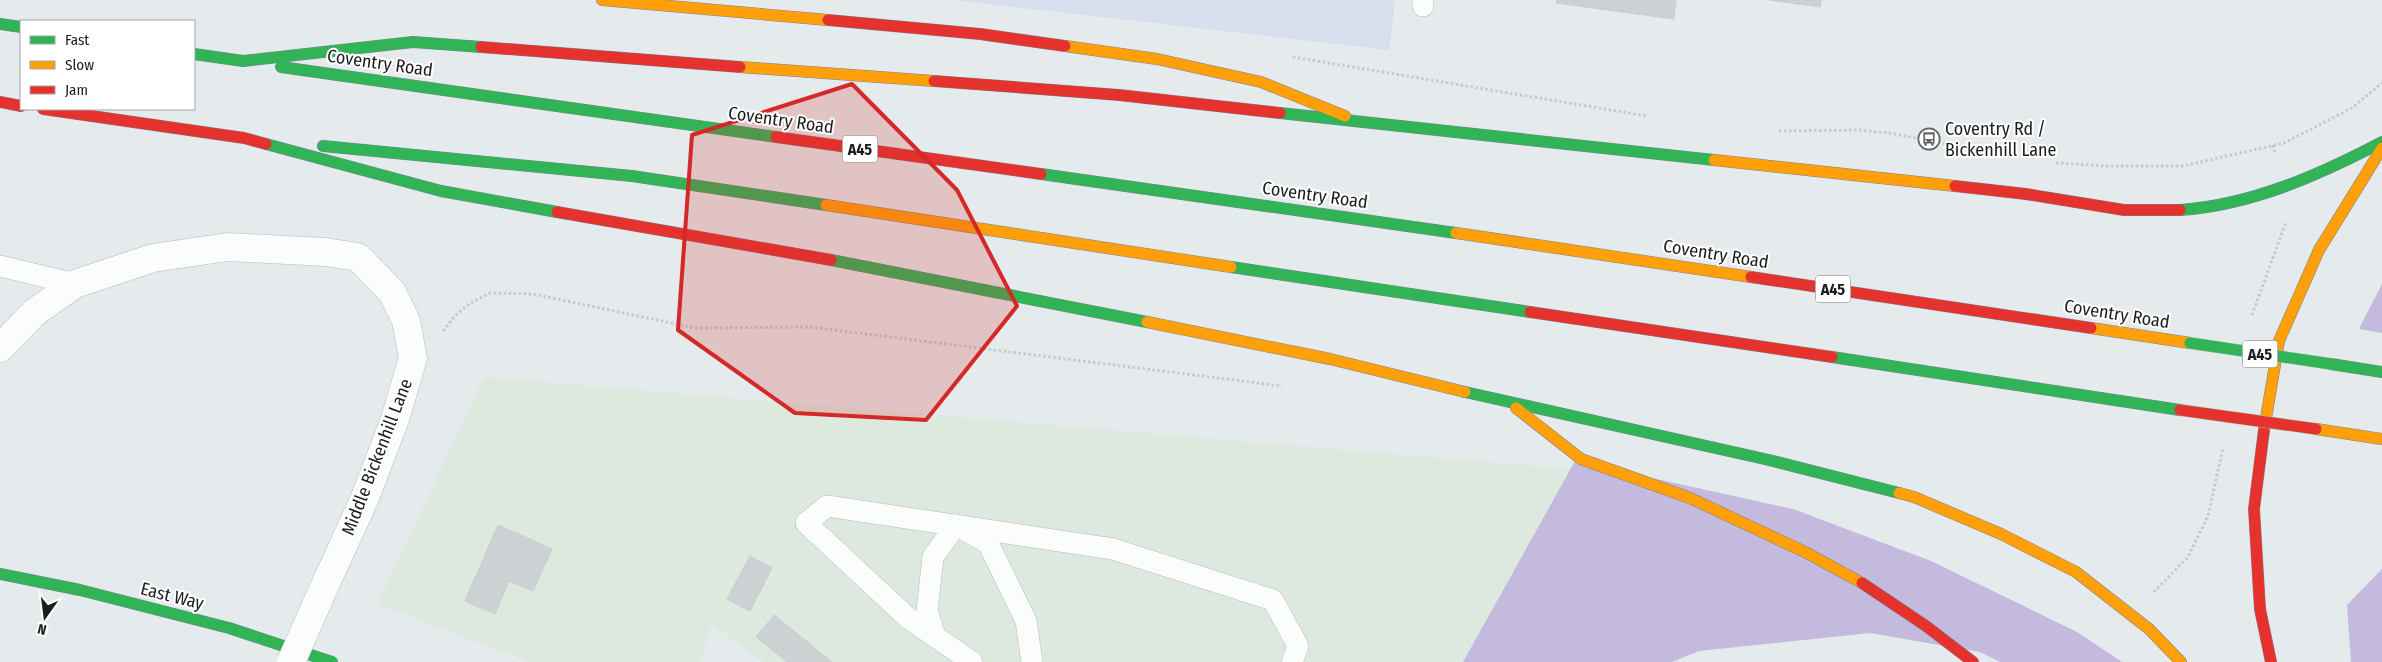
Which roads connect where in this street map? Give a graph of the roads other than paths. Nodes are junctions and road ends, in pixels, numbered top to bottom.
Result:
1 (602, 0) edge
2 (0, 24) edge
3 (20, 27) edge
4 (195, 54) edge
5 (243, 62) junction
6 (0, 102) edge
7 (20, 106) edge
8 (50, 110) edge
9 (1353, 119) junction
10 (244, 138) junction
11 (2382, 142) edge
12 (2382, 148) edge
13 (0, 266) edge
14 (74, 284) junction
15 (0, 348) edge
16 (2382, 372) edge
17 (1506, 402) junction
18 (2382, 439) edge
19 (956, 525) junction
20 (0, 574) edge
21 (935, 636) junction
22 (291, 662) edge
23 (332, 662) edge
24 (972, 662) edge
25 (1032, 662) edge
26 (1292, 662) edge
27 (1973, 662) edge
28 (2180, 662) edge
29 (2271, 662) edge

1 - 9 main road
2 - 3 main road
4 - 5 main road, A45
5 - 9 main road
5 - 16 main road, Coventry Road / A45, bridge
6 - 7 main road
8 - 10 main road
9 - 11 main road
10 - 17 main road
10 - 18 main road, bridge
12 - 29 main road
13 - 14 lane
14 - 15 street, Middle Bickenhill Lane
14 - 22 street, Middle Bickenhill Lane, bridge
17 - 27 main road
17 - 28 main road
19 - 21 lane
19 - 21 lane
19 - 25 lane
19 - 26 lane
20 - 23 main road, East Way
21 - 24 lane

